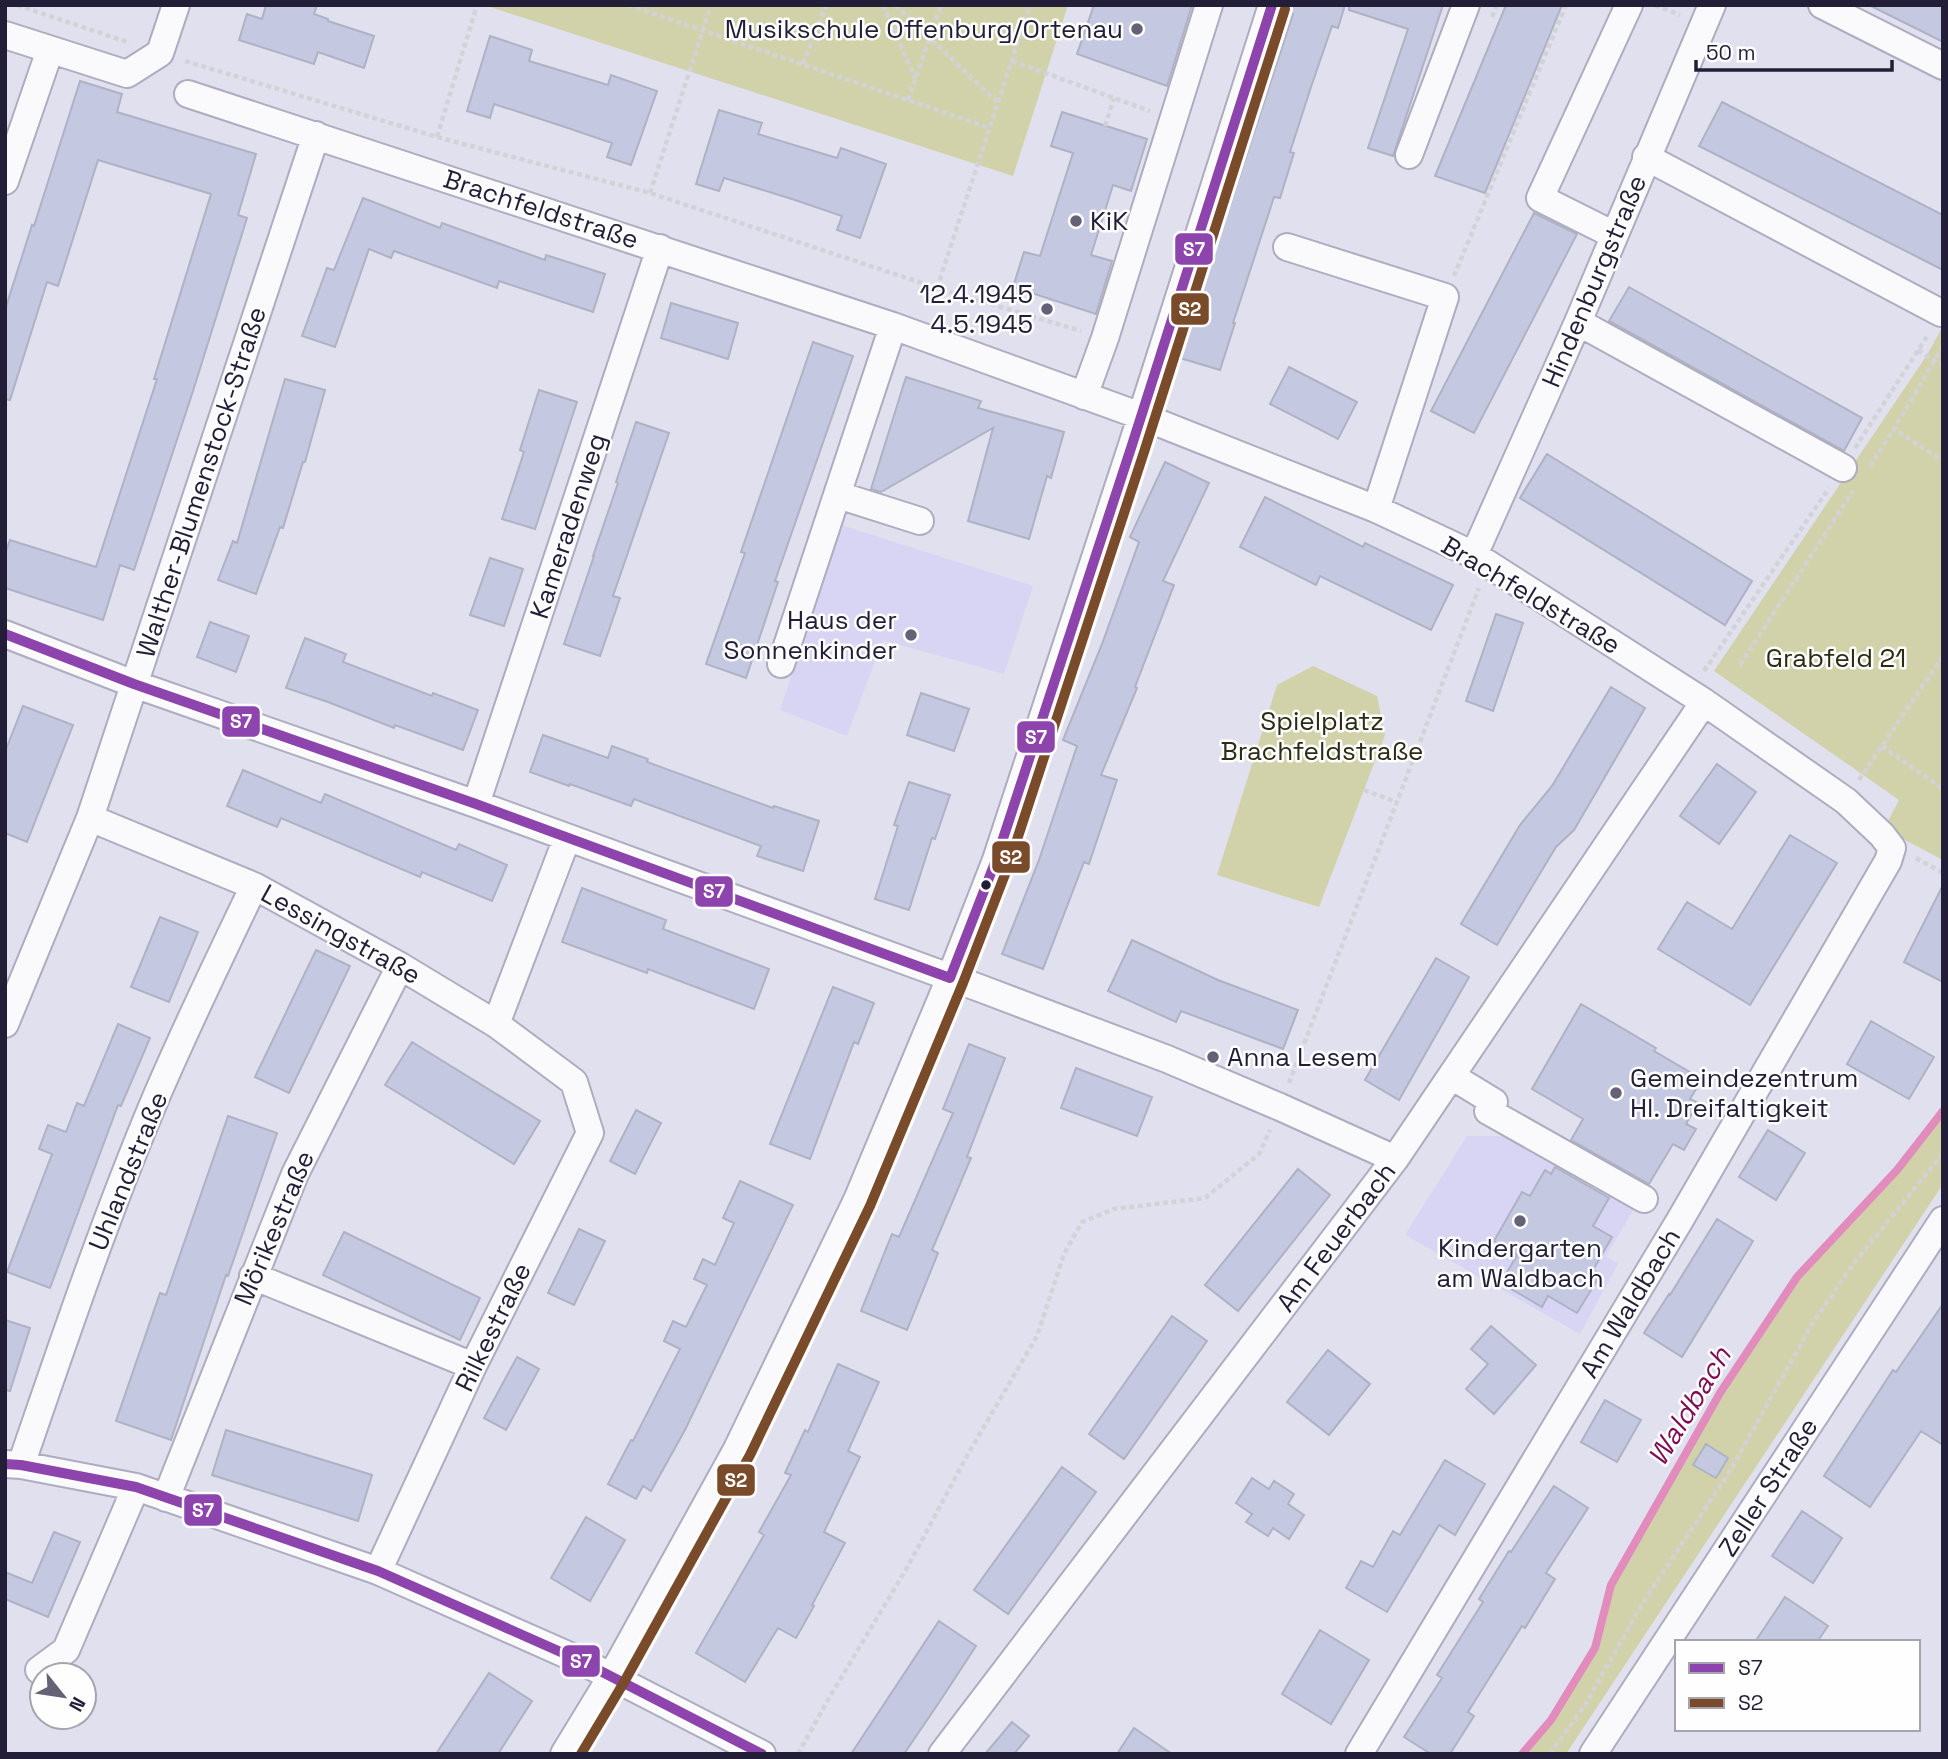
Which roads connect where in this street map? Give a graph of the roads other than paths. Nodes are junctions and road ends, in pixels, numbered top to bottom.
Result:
1 (176, 5) edge
2 (1209, 5) edge
3 (1272, 5) edge
4 (1466, 5) edge
5 (1629, 5) edge
6 (1712, 5) edge
7 (1822, 5) edge
8 (5, 35) edge
9 (50, 50) junction
10 (1943, 66) edge
11 (188, 94) dead end
12 (316, 135) junction
13 (1409, 155) dead end
14 (1646, 157) junction
15 (5, 181) edge
16 (1614, 234) junction
17 (1287, 247) dead end
18 (660, 248) junction
19 (1941, 313) edge
20 (1578, 322) junction
21 (893, 326) junction
22 (1084, 396) junction
23 (1141, 416) junction
24 (1855, 476) road end
25 (838, 495) junction
26 (1376, 509) junction
27 (920, 521) dead end
28 (1481, 560) junction
29 (5, 634) edge
30 (781, 664) dead end
31 (134, 684) junction
32 (1697, 697) junction
33 (476, 804) junction
34 (90, 818) junction
35 (567, 838) junction
36 (1892, 848) joint
37 (254, 886) junction
38 (400, 966) junction
39 (950, 978) junction
40 (5, 1024) edge
41 (496, 1024) junction
42 (1453, 1077) junction
43 (574, 1082) joint
44 (1395, 1159) junction
45 (1644, 1199) dead end
46 (1943, 1220) edge
47 (253, 1276) junction
48 (473, 1366) junction
49 (13, 1465) edge
50 (136, 1487) junction
51 (166, 1498) junction
52 (378, 1571) junction
53 (51, 1661) edge
54 (611, 1677) junction
55 (564, 1754) edge
56 (762, 1754) edge
57 (942, 1754) edge
58 (1359, 1754) edge
59 (1593, 1754) edge

1 - 9 street
2 - 22 street
3 - 23 street
4 - 13 street
5 - 16 street
6 - 14 street, Hindenburgstraße
7 - 10 street
8 - 9 street
9 - 15 street
11 - 12 street, Brachfeldstraße
12 - 18 street, Brachfeldstraße
12 - 31 street, Walther-Blumenstock-Straße
14 - 16 street, Hindenburgstraße
14 - 19 street
16 - 20 street, Hindenburgstraße
17 - 26 street
18 - 21 street, Brachfeldstraße
18 - 33 street, Kameradenweg
20 - 24 street
20 - 28 street, Hindenburgstraße
21 - 22 street, Brachfeldstraße
21 - 25 street
22 - 23 street, Brachfeldstraße
23 - 26 street, Brachfeldstraße
23 - 39 street
25 - 27 street
25 - 30 street
26 - 28 street, Brachfeldstraße
28 - 32 street, Brachfeldstraße
29 - 31 street
31 - 33 street
31 - 34 street, Walther-Blumenstock-Straße
32 - 36 street, Brachfeldstraße
32 - 42 street, Am Feuerbach
33 - 35 street
34 - 37 street, Lessingstraße
34 - 40 street, Walther-Blumenstock-Straße
35 - 39 street
35 - 41 street
36 - 58 street, Am Waldbach
37 - 38 street, Lessingstraße
37 - 49 street, Uhlandstraße
38 - 41 street, Lessingstraße
38 - 47 street, Mörikestraße
39 - 44 street
39 - 54 street
41 - 43 street, Lessingstraße
42 - 44 street, Am Feuerbach
42 - 45 street
43 - 48 street, Rilkestraße
44 - 57 street, Am Feuerbach
46 - 59 street, Zeller Straße
47 - 48 street
47 - 51 street, Mörikestraße
48 - 52 street, Rilkestraße
49 - 50 street
50 - 51 street
50 - 53 street
51 - 52 street
52 - 54 street
54 - 55 street
54 - 56 street

